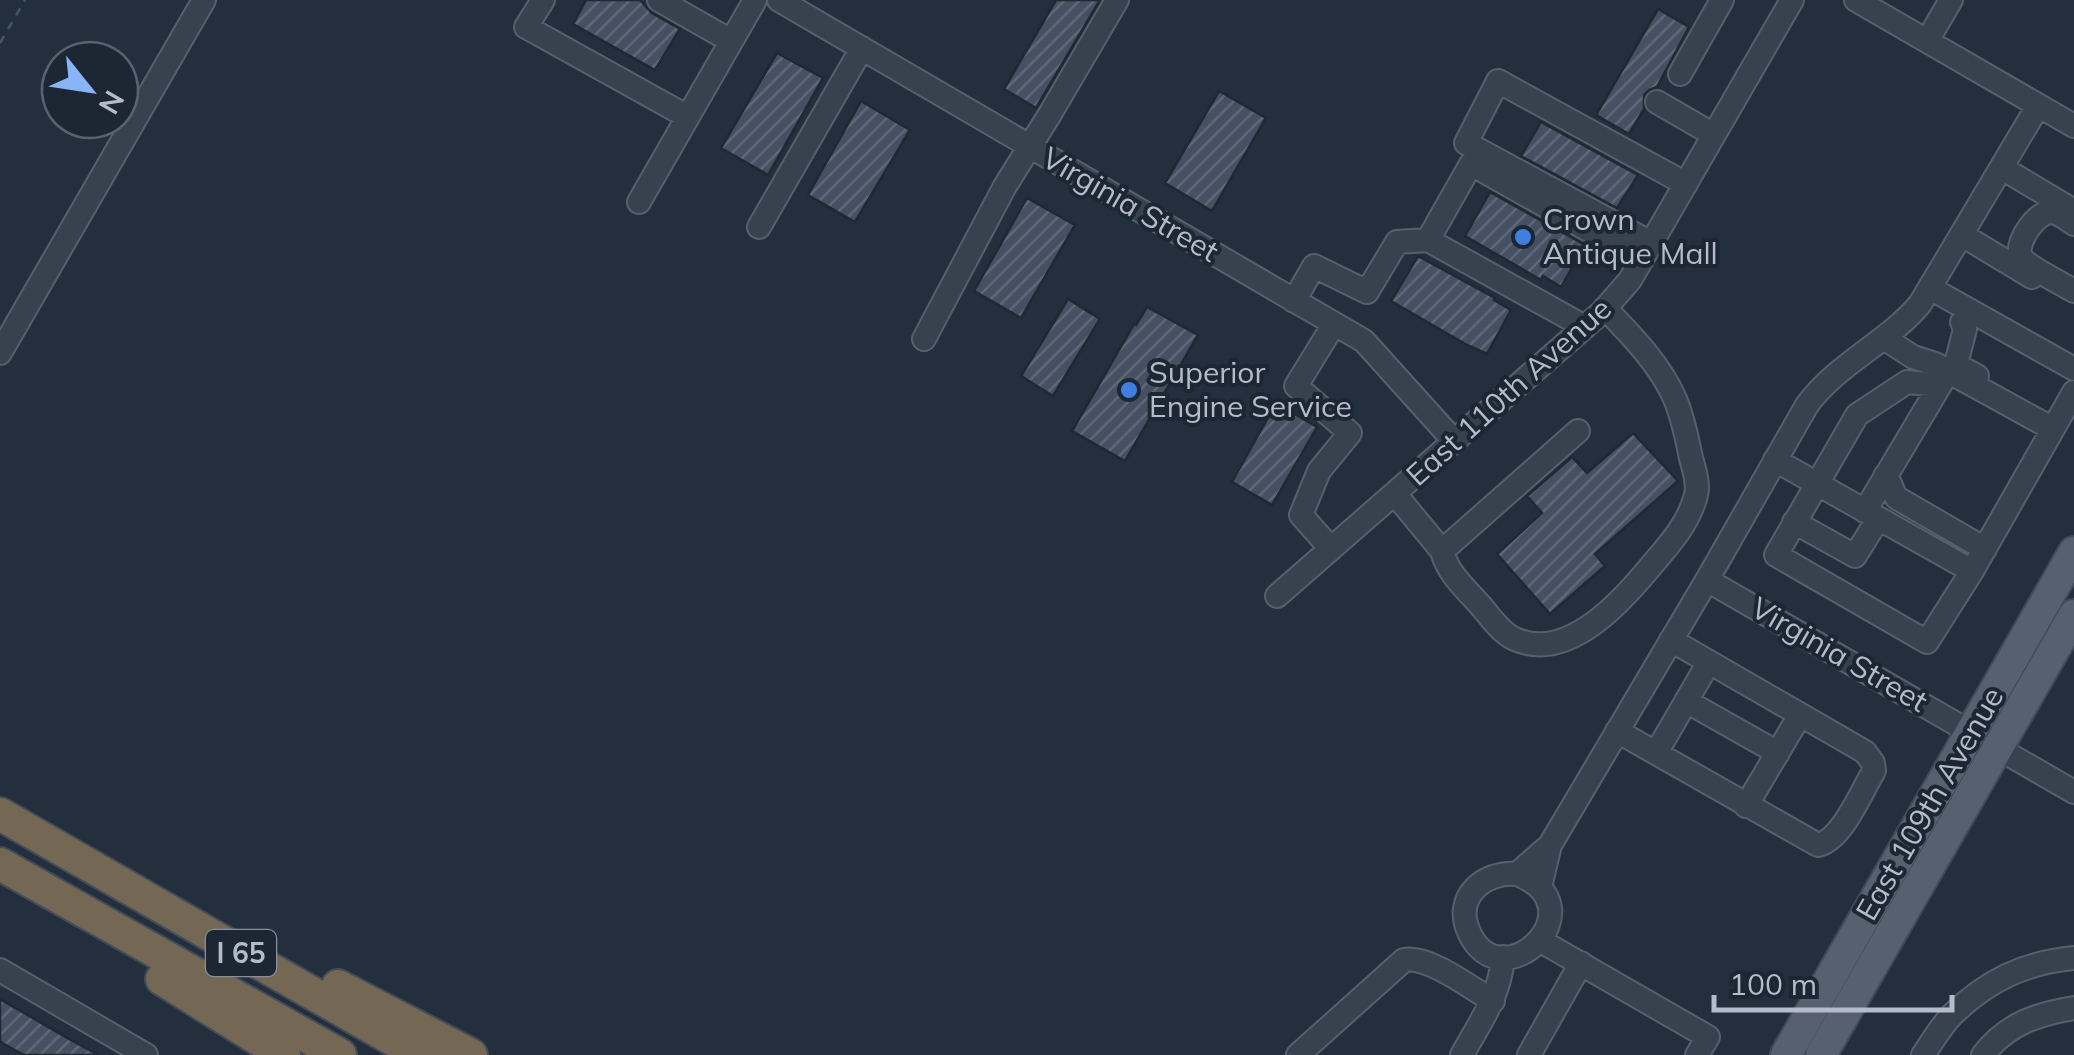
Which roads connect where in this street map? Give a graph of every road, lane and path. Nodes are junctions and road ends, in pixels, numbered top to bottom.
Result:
1 (25, 0) edge
2 (542, 0) edge
3 (660, 0) edge
4 (754, 0) edge
5 (779, 0) edge
6 (1117, 0) edge
7 (1722, 0) edge
8 (1792, 0) edge
9 (1951, 0) edge
10 (198, 2) edge
11 (1871, 4) edge
12 (1927, 41) junction
13 (731, 42) junction
14 (0, 43) edge
15 (862, 48) junction
16 (1680, 74) dead end
17 (1657, 102) dead end
18 (2038, 106) junction
19 (688, 117) junction
20 (2074, 126) edge
21 (1714, 135) junction
22 (1030, 146) junction
23 (2002, 168) junction
24 (1686, 184) junction
25 (2040, 190) junction
26 (1536, 191) junction
27 (640, 202) dead end
28 (2074, 211) edge
29 (758, 227) dead end
30 (2074, 227) edge
31 (1962, 235) junction
32 (1428, 240) junction
33 (1646, 252) junction
34 (2010, 256) junction
35 (1930, 288) junction
36 (2074, 291) edge
37 (1294, 301) junction
38 (2074, 301) edge
39 (1606, 308) junction
40 (1963, 315) junction
41 (1334, 324) junction
42 (1585, 327) junction
43 (1884, 338) junction
44 (924, 339) dead end
45 (0, 353) edge
46 (2074, 368) edge
47 (1941, 374) junction
48 (2074, 392) edge
49 (2048, 426) junction
50 (1578, 431) dead end
51 (1454, 442) junction
52 (1775, 460) junction
53 (1885, 476) junction
54 (1816, 484) junction
55 (1395, 494) junction
56 (1871, 515) junction
57 (1794, 522) junction
58 (1985, 548) junction
59 (1331, 549) junction
60 (1442, 551) junction
61 (2074, 552) edge
62 (1972, 572) junction
63 (1707, 580) junction
64 (1277, 596) dead end
65 (2074, 615) edge
66 (1672, 640) junction
67 (1709, 662) junction
68 (1686, 701) junction
69 (1800, 715) junction
70 (1617, 731) junction
71 (1971, 731) junction
72 (1999, 748) junction
73 (1656, 753) junction
74 (1778, 753) junction
75 (2074, 792) edge
76 (1746, 806) junction
77 (0, 814) edge
78 (1550, 845) junction
79 (0, 864) edge
80 (0, 872) edge
81 (1517, 874) junction
82 (1540, 887) junction
83 (163, 908) junction
84 (1541, 941) junction
85 (1503, 957) junction
86 (2074, 958) edge
87 (1581, 964) junction
88 (0, 970) edge
89 (1493, 1000) junction
90 (2074, 1008) edge
91 (1471, 1052) edge
92 (146, 1055) edge
93 (284, 1055) edge
94 (340, 1055) edge
95 (420, 1055) edge
96 (472, 1055) edge
97 (1298, 1055) edge
98 (1529, 1055) edge
99 (1697, 1055) edge
100 (1786, 1055) edge
101 (1821, 1055) edge
102 (1923, 1055) edge
103 (1983, 1055) edge

1 - 14 path
2 - 19 street
3 - 13 street
4 - 13 street
5 - 15 street, Virginia Street
6 - 22 street
7 - 16 street
8 - 21 street, East 110th Avenue
9 - 12 street
10 - 45 street
11 - 12 street
12 - 18 street
13 - 19 street
15 - 22 street, Virginia Street
15 - 29 street
17 - 21 street
18 - 20 street
18 - 23 street
19 - 27 street
21 - 24 street, East 110th Avenue
22 - 37 street, Virginia Street
22 - 44 street
23 - 25 street
23 - 31 street
24 - 26 street
24 - 33 street, East 110th Avenue
25 - 28 street
25 - 34 street
26 - 32 street
26 - 33 street
30 - 34 street
31 - 34 street
31 - 35 street
32 - 37 street
32 - 42 street
33 - 39 street, East 110th Avenue
34 - 36 street
34 - 38 street
35 - 40 street
35 - 43 street
37 - 41 street, Virginia Street
39 - 42 street, East 110th Avenue
39 - 60 street
40 - 46 street
40 - 47 street
40 - 49 street
41 - 51 street, Virginia Street
41 - 59 street
42 - 51 street, East 110th Avenue
43 - 47 street
43 - 52 street
47 - 49 street
47 - 53 street
47 - 54 street
48 - 49 street
49 - 58 street
50 - 60 street
51 - 55 street, East 110th Avenue
52 - 54 street
52 - 63 street
53 - 56 street
53 - 58 street
54 - 56 street
54 - 57 street
55 - 59 street, East 110th Avenue
55 - 60 street
56 - 57 street
56 - 62 street
57 - 62 street
58 - 62 street
59 - 64 street, East 110th Avenue
61 - 71 main road, East 109th Avenue
63 - 66 street
63 - 71 street, Virginia Street
65 - 72 main road, East 109th Avenue
66 - 67 street
66 - 70 street
67 - 68 street
67 - 69 street
68 - 73 street
68 - 74 street
69 - 74 street
69 - 76 street
70 - 73 street
70 - 78 street
71 - 72 street, Virginia Street
71 - 100 main road, East 109th Avenue
72 - 75 street, Virginia Street
72 - 101 main road, East 109th Avenue
73 - 76 street
74 - 76 street
77 - 83 highway, I 65
78 - 81 street
78 - 82 street
79 - 94 highway, I 65
80 - 93 highway
81 - 82 street
81 - 85 street
82 - 84 street
83 - 95 highway, I 65
83 - 96 highway
84 - 85 street
84 - 87 street
85 - 89 street
86 - 102 street
87 - 98 street
87 - 99 street
88 - 92 street
89 - 91 street
89 - 97 street
90 - 103 street

